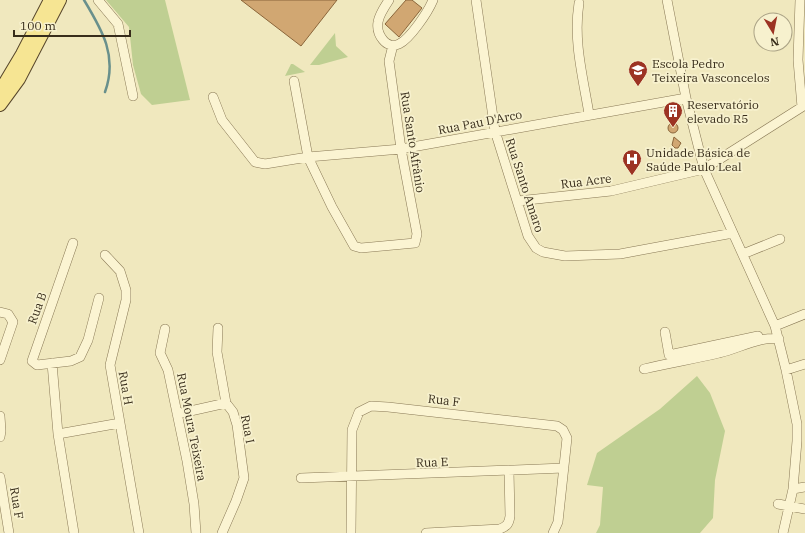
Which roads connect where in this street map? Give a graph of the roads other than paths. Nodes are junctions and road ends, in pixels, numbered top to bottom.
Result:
1 (50, 0) edge
2 (60, 0) edge
3 (98, 0) edge
4 (389, 0) edge
5 (433, 0) edge
6 (476, 0) edge
7 (667, 0) edge
8 (800, 0) edge
9 (580, 3) dead end
10 (393, 45) junction
11 (294, 81) dead end
12 (0, 91) edge
13 (133, 96) dead end
14 (213, 97) dead end
15 (686, 98) junction
16 (0, 105) edge
17 (804, 106) edge
18 (589, 114) junction
19 (495, 131) junction
20 (401, 149) junction
21 (308, 157) junction
22 (704, 169) junction
23 (518, 201) junction
24 (733, 233) junction
25 (780, 239) dead end
26 (73, 243) dead end
27 (743, 254) junction
28 (105, 255) dead end
29 (99, 298) dead end
30 (0, 312) edge
31 (805, 314) edge
32 (218, 328) dead end
33 (165, 329) dead end
34 (665, 332) dead end
35 (777, 332) junction
36 (0, 360) edge
37 (52, 363) junction
38 (805, 364) edge
39 (644, 369) dead end
40 (786, 370) junction
41 (226, 403) junction
42 (177, 414) junction
43 (0, 416) edge
44 (120, 423) junction
45 (58, 434) junction
46 (0, 437) edge
47 (564, 468) junction
48 (509, 471) junction
49 (351, 476) junction
50 (0, 477) edge
51 (301, 478) dead end
52 (805, 488) edge
53 (793, 489) junction
54 (778, 504) dead end
55 (789, 506) junction
56 (805, 509) edge
57 (9, 533) edge
58 (74, 533) edge
59 (139, 533) edge
60 (196, 533) edge
61 (222, 533) edge
62 (351, 533) edge
63 (426, 533) edge
64 (553, 533) edge
65 (782, 533) edge

1 - 12 main road
2 - 16 main road
3 - 13 street
4 - 10 street
5 - 10 street
6 - 19 street, Rua Santo Amaro
7 - 15 street
8 - 17 street
9 - 18 street
10 - 20 street, Rua Santo Afrânio
11 - 21 street
14 - 21 street, Rua Pau D'Arco
15 - 18 street, Rua Pau D'Arco
15 - 22 street
17 - 22 street, Rua Acre
18 - 19 street, Rua Pau D'Arco
19 - 20 street, Rua Pau D'Arco
19 - 23 street, Rua Santo Amaro
20 - 21 street, Rua Pau D'Arco
20 - 21 street, Rua Santo Afrânio
22 - 23 street, Rua Acre
22 - 24 street
23 - 24 street, Rua Santo Amaro
24 - 27 street
25 - 27 street
26 - 37 street, Rua B
27 - 35 street
28 - 44 street, Rua H
29 - 37 street
30 - 36 street
31 - 35 street
32 - 41 street, Rua I
33 - 42 street, Rua Moura Teixeira
34 - 35 street
35 - 39 street
35 - 40 street
37 - 45 street
38 - 40 street
40 - 53 street
41 - 42 street
41 - 61 street, Rua I
42 - 60 street, Rua Moura Teixeira
43 - 46 street
44 - 45 street
44 - 59 street, Rua H
45 - 58 street
47 - 48 street, Rua E
47 - 49 street, Rua F
47 - 64 street, Rua F
48 - 49 street, Rua E
48 - 63 street
49 - 51 street, Rua E
49 - 62 street
50 - 57 street, Rua F
52 - 53 street
53 - 55 street
54 - 55 street
55 - 56 street
55 - 65 street

